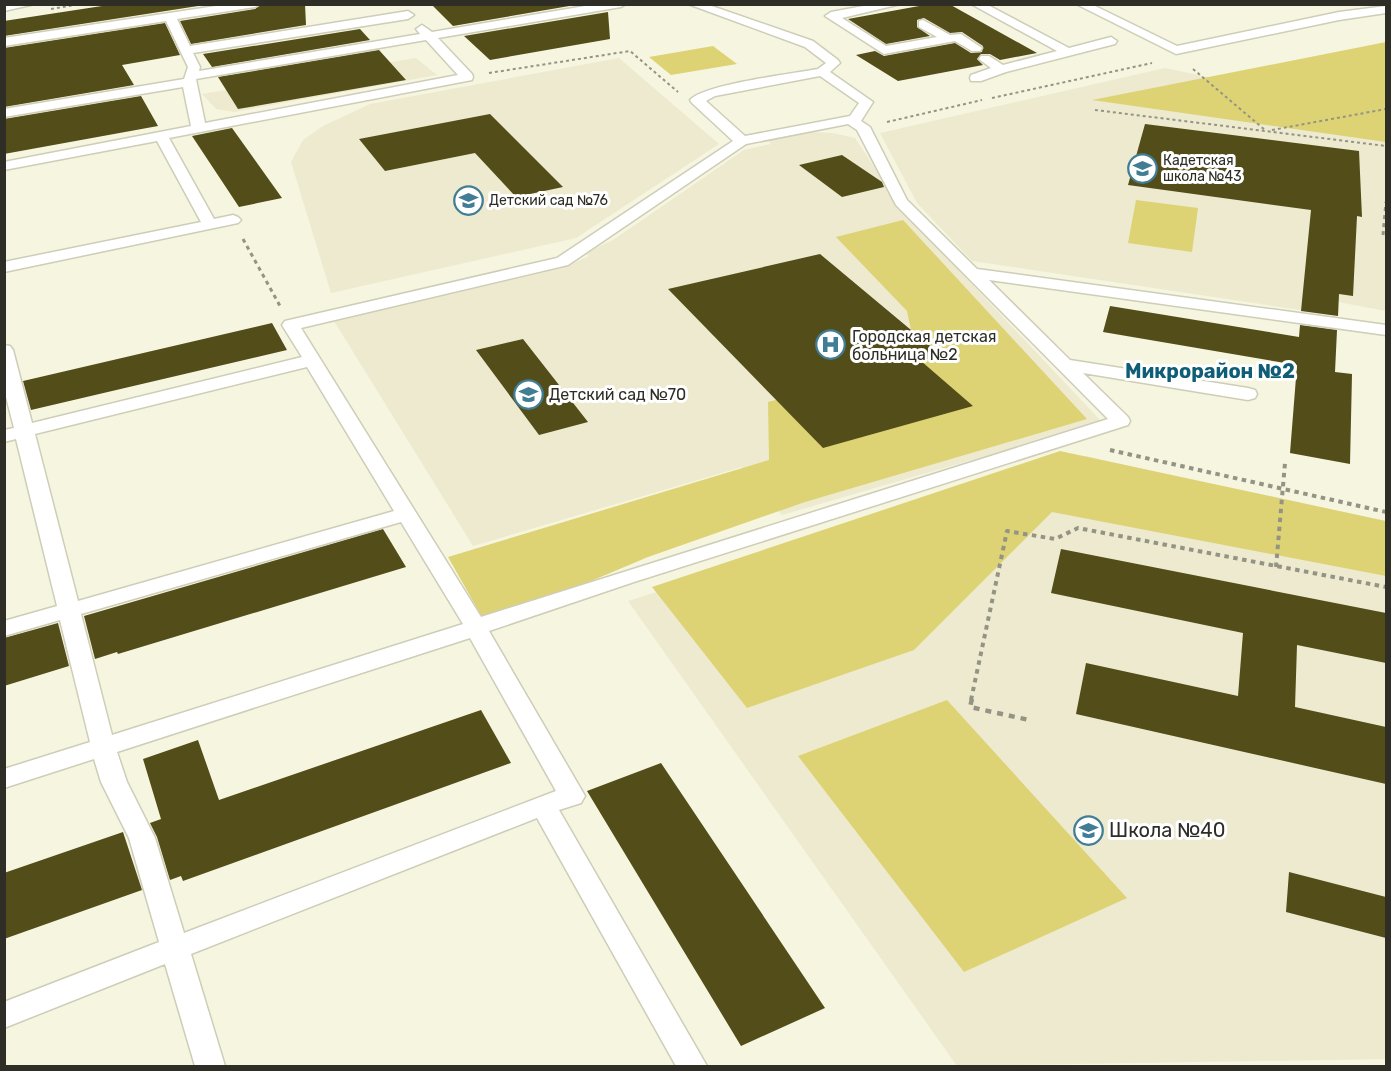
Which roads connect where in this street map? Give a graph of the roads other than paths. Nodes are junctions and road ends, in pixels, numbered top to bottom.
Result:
1 (30, 4) edge
2 (255, 4) edge
3 (398, 4) edge
4 (621, 4) edge
5 (896, 4) edge
6 (976, 4) edge
7 (1081, 4) edge
8 (701, 5) edge
9 (4, 8) edge
10 (1386, 10) edge
11 (408, 15) junction
12 (170, 17) junction
13 (923, 24) dead end
14 (429, 36) junction
15 (948, 39) junction
16 (1111, 41) dead end
17 (4, 42) edge
18 (976, 48) dead end
19 (186, 50) junction
20 (1066, 51) junction
21 (985, 59) dead end
22 (1001, 69) junction
23 (822, 72) junction
24 (976, 78) dead end
25 (190, 79) junction
26 (711, 93) junction
27 (683, 97) road end
28 (4, 114) edge
29 (859, 123) junction
30 (199, 129) junction
31 (161, 136) junction
32 (742, 141) junction
33 (4, 166) edge
34 (233, 220) road end
35 (210, 225) junction
36 (4, 267) edge
37 (972, 273) junction
38 (1386, 330) edge
39 (4, 350) edge
40 (312, 360) junction
41 (1063, 363) junction
42 (1248, 394) dead end
43 (15, 433) edge
44 (407, 514) junction
45 (69, 610) junction
46 (476, 628) junction
47 (4, 629) edge
48 (103, 747) junction
49 (4, 779) edge
50 (543, 805) junction
51 (175, 949) junction
52 (4, 1015) edge
53 (210, 1066) edge
54 (692, 1066) edge

1 - 9 lane
2 - 12 lane
3 - 11 lane
4 - 14 lane
5 - 15 lane
6 - 20 lane
7 - 10 lane
8 - 23 lane
11 - 14 lane
11 - 19 lane
12 - 17 lane
12 - 19 lane
13 - 15 lane
14 - 25 lane
14 - 30 lane
15 - 18 lane
16 - 20 lane
19 - 25 lane
20 - 22 lane
21 - 22 lane
22 - 24 lane
23 - 26 lane
23 - 29 lane
25 - 28 lane
25 - 30 lane
26 - 27 lane
26 - 32 lane
29 - 32 lane
29 - 37 lane
30 - 31 lane
31 - 33 lane
31 - 35 lane
32 - 40 lane
34 - 35 lane
35 - 36 lane
37 - 38 lane
37 - 41 lane
39 - 43 lane
40 - 43 lane
40 - 44 lane
41 - 42 lane
41 - 46 lane
43 - 45 lane
44 - 45 lane
44 - 46 lane
45 - 47 lane
45 - 48 lane
46 - 48 lane
46 - 50 lane
48 - 49 lane
48 - 51 lane
50 - 51 lane
50 - 54 lane
51 - 52 lane
51 - 53 lane

